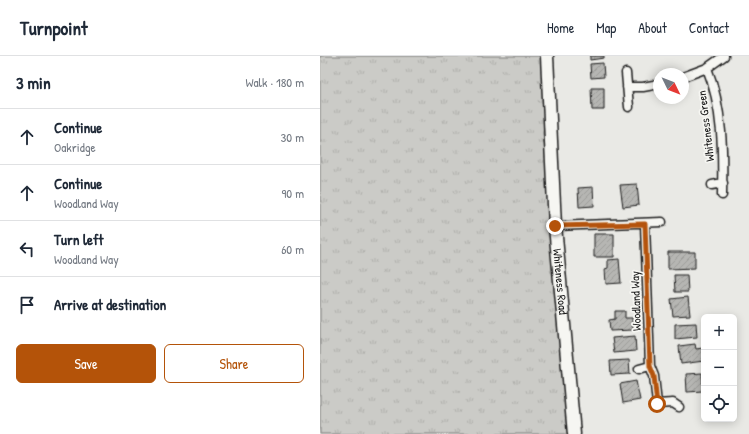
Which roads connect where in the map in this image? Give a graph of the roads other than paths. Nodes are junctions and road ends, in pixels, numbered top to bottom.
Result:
1 (547, 56) edge
2 (724, 56) edge
3 (708, 68) junction
4 (626, 72) dead end
5 (689, 75) edge
6 (653, 85) edge
7 (627, 87) junction
8 (629, 107) dead end
9 (723, 183) junction
10 (712, 185) dead end
11 (722, 195) dead end
12 (662, 222) dead end
13 (645, 224) junction
14 (555, 226) junction
15 (650, 366) junction
16 (639, 369) dead end
17 (679, 407) dead end
18 (574, 434) edge

1 - 14 main road, Whiteness Road
2 - 3 street, Whiteness Green
3 - 5 street, Whiteness Green
3 - 9 street, Whiteness Green
4 - 7 street
6 - 7 street
7 - 8 street
9 - 10 street
9 - 11 street, Whiteness Green
12 - 13 street
13 - 14 street
13 - 15 street, Woodland Way
14 - 18 main road, Whiteness Road
15 - 16 street
15 - 17 street, Woodland Way

